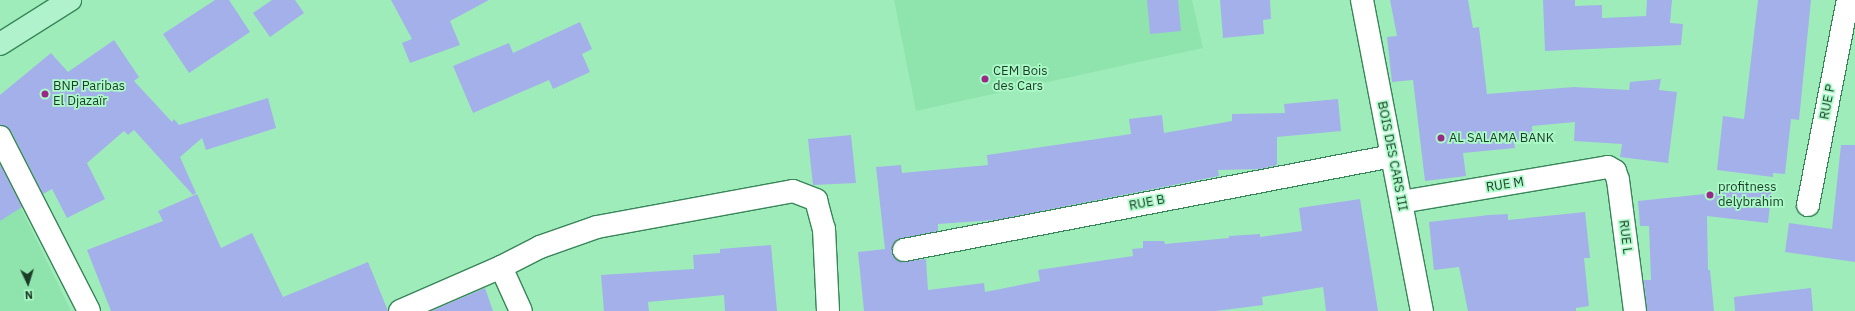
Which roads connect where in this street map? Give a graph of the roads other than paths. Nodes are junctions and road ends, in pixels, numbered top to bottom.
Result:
1 (70, 0) edge
2 (1362, 0) edge
3 (1848, 0) edge
4 (0, 44) edge
5 (0, 137) edge
6 (1391, 156) junction
7 (1608, 167) joint
8 (1401, 202) junction
9 (1808, 204) dead end
10 (904, 250) dead end
11 (501, 267) junction
12 (89, 311) edge
13 (400, 311) edge
14 (521, 311) edge
15 (828, 311) edge
16 (1422, 311) edge
17 (1635, 311) edge

1 - 4 main road
2 - 6 street, BOIS DES CARS III
3 - 9 street, RUE P
5 - 12 street
6 - 8 street, BOIS DES CARS III
6 - 10 street, RUE B
7 - 8 street, RUE M
7 - 17 street, RUE L
8 - 16 street, BOIS DES CARS III
11 - 13 street
11 - 14 street
11 - 15 street

